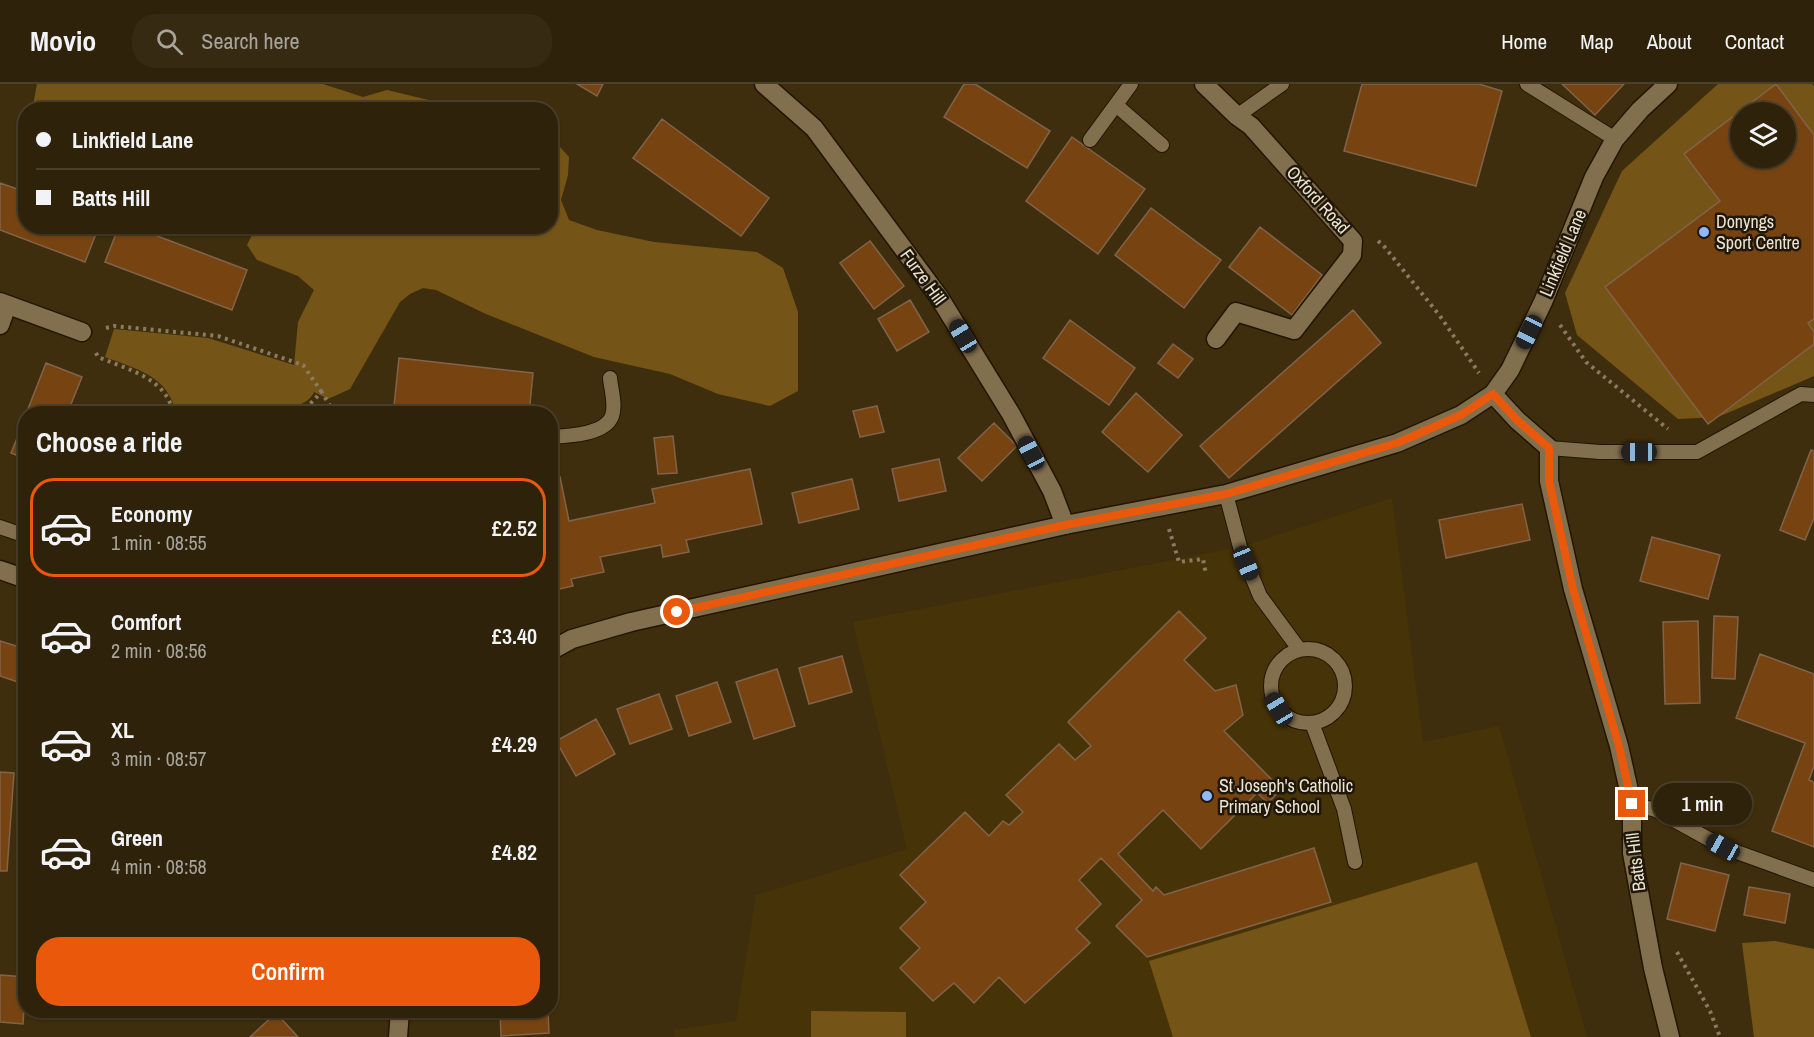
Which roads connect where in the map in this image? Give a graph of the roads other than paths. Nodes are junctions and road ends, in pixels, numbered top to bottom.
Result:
1 (764, 84) edge
2 (1131, 84) edge
3 (1204, 84) edge
4 (1282, 84) edge
5 (1527, 84) edge
6 (1668, 84) edge
7 (1116, 105) junction
8 (1237, 116) junction
9 (1615, 139) junction
10 (1090, 140) dead end
11 (1162, 145) dead end
12 (4, 304) edge
13 (0, 325) edge
14 (82, 332) road end
15 (1216, 339) dead end
16 (610, 378) dead end
17 (1493, 394) junction
18 (1814, 395) edge
19 (558, 435) edge
20 (1549, 448) junction
21 (1226, 494) junction
22 (1065, 525) junction
23 (0, 528) edge
24 (18, 534) edge
25 (0, 570) edge
26 (18, 576) edge
27 (558, 647) edge
28 (1299, 649) junction
29 (1312, 723) junction
30 (1632, 804) junction
31 (1355, 862) dead end
32 (1814, 880) edge
33 (399, 1018) edge
34 (398, 1037) edge
35 (1670, 1037) edge

1 - 22 street, Furze Hill
2 - 7 lane
3 - 8 street, Oxford Road
4 - 8 lane
5 - 9 lane
6 - 9 street, Linkfield Lane
7 - 10 lane
7 - 11 lane
8 - 15 street, Oxford Road
9 - 17 street, Linkfield Lane
12 - 13 street
12 - 14 street
16 - 19 lane
17 - 20 street
17 - 21 street, Linkfield Lane
18 - 20 lane
20 - 30 street, Batts Hill
21 - 22 street, Linkfield Lane
21 - 28 lane
22 - 27 street, Linkfield Lane
23 - 24 lane
25 - 26 street
28 - 29 lane
28 - 29 lane
29 - 31 lane
30 - 32 lane
30 - 35 street, Batts Hill
33 - 34 street

